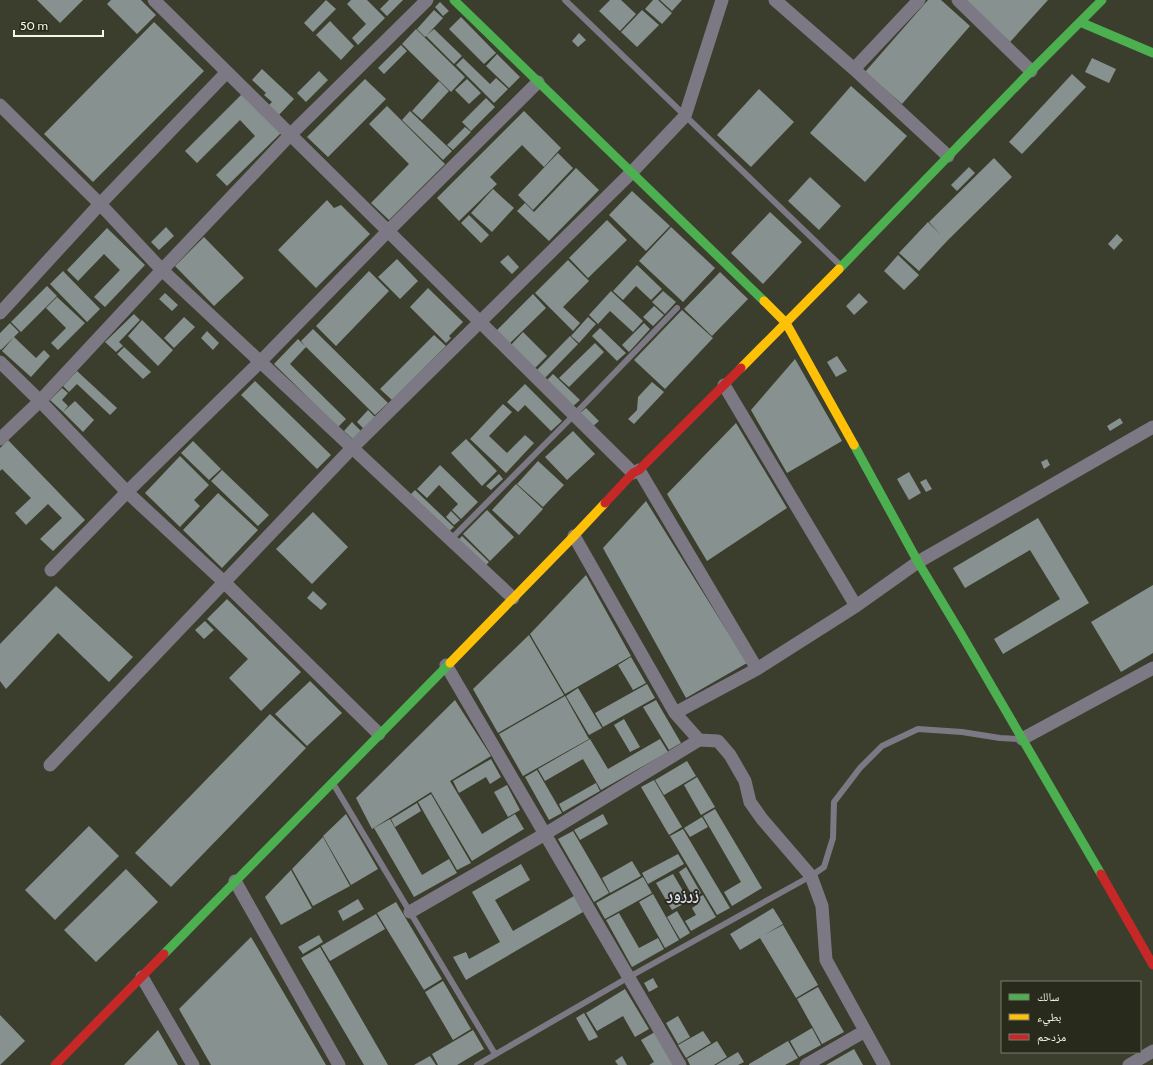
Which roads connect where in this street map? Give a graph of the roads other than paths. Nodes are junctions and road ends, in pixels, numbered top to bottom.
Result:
1 (154, 0) edge
2 (427, 0) edge
3 (454, 0) edge
4 (565, 0) edge
5 (722, 0) edge
6 (775, 0) edge
7 (919, 0) edge
8 (958, 0) edge
9 (1102, 0) edge
10 (1080, 22) junction
11 (1153, 53) edge
12 (854, 69) junction
13 (1031, 71) junction
14 (227, 72) junction
15 (538, 82) junction
16 (0, 106) edge
17 (686, 116) junction
18 (290, 135) junction
19 (948, 156) junction
20 (632, 172) junction
21 (100, 204) junction
22 (388, 231) junction
23 (841, 266) junction
24 (162, 270) junction
25 (677, 308) dead end
26 (0, 314) edge
27 (480, 322) junction
28 (786, 323) junction
29 (0, 362) edge
30 (260, 362) junction
31 (724, 385) junction
32 (40, 401) junction
33 (574, 415) junction
34 (1153, 427) edge
35 (0, 439) edge
36 (352, 448) junction
37 (636, 471) junction
38 (126, 492) junction
39 (574, 536) junction
40 (450, 540) junction
41 (918, 562) junction
42 (51, 570) dead end
43 (224, 582) junction
44 (512, 598) junction
45 (856, 606) junction
46 (446, 665) junction
47 (1153, 668) edge
48 (757, 669) junction
49 (675, 713) junction
50 (379, 734) junction
51 (1022, 739) junction
52 (699, 740) junction
53 (50, 765) dead end
54 (332, 782) junction
55 (545, 834) junction
56 (812, 876) junction
57 (234, 882) junction
58 (410, 912) junction
59 (1153, 965) edge
60 (142, 976) junction
61 (629, 977) junction
62 (865, 1031) junction
63 (1153, 1051) edge
64 (495, 1054) junction
65 (55, 1065) edge
66 (193, 1065) edge
67 (339, 1065) edge
68 (477, 1065) edge
69 (680, 1065) edge
70 (806, 1065) edge
71 (884, 1065) edge
72 (1129, 1065) edge

1 - 14 street
2 - 18 street
3 - 15 main road
4 - 17 lane
5 - 17 street
6 - 12 street
7 - 12 street
8 - 13 street
9 - 10 main road
10 - 11 main road
10 - 13 main road
12 - 19 street
13 - 19 main road
14 - 18 street
14 - 21 street
15 - 20 main road
15 - 22 street
16 - 21 street
17 - 20 street
17 - 23 lane
18 - 22 street
18 - 24 street
19 - 23 main road
20 - 27 street
20 - 28 main road
21 - 24 street
21 - 26 street
22 - 27 street
22 - 30 street
23 - 28 main road
24 - 30 street
24 - 32 street
25 - 33 lane
27 - 33 street
27 - 36 street
28 - 31 main road
28 - 41 main road
29 - 32 street
30 - 36 street
30 - 38 street
31 - 37 main road
31 - 45 street
32 - 35 street
32 - 38 street
33 - 37 street
33 - 40 lane
34 - 41 street
36 - 40 street
36 - 43 street
37 - 39 main road
37 - 48 street
38 - 42 street
38 - 43 street
39 - 44 main road
39 - 49 street
40 - 44 street
41 - 45 street
41 - 51 main road
43 - 50 street
43 - 53 street
44 - 46 main road
45 - 48 street
46 - 50 main road
46 - 55 street
47 - 51 street
48 - 49 street
49 - 52 street
50 - 54 main road
51 - 56 lane
51 - 59 main road
52 - 55 street
52 - 56 street
54 - 57 main road
54 - 58 lane
55 - 58 street
55 - 61 street
56 - 61 lane
56 - 62 street
57 - 60 main road
57 - 67 street
58 - 64 lane
60 - 65 main road
60 - 66 street
61 - 64 lane
61 - 69 street
62 - 70 street
62 - 71 street
63 - 72 street
64 - 68 lane

